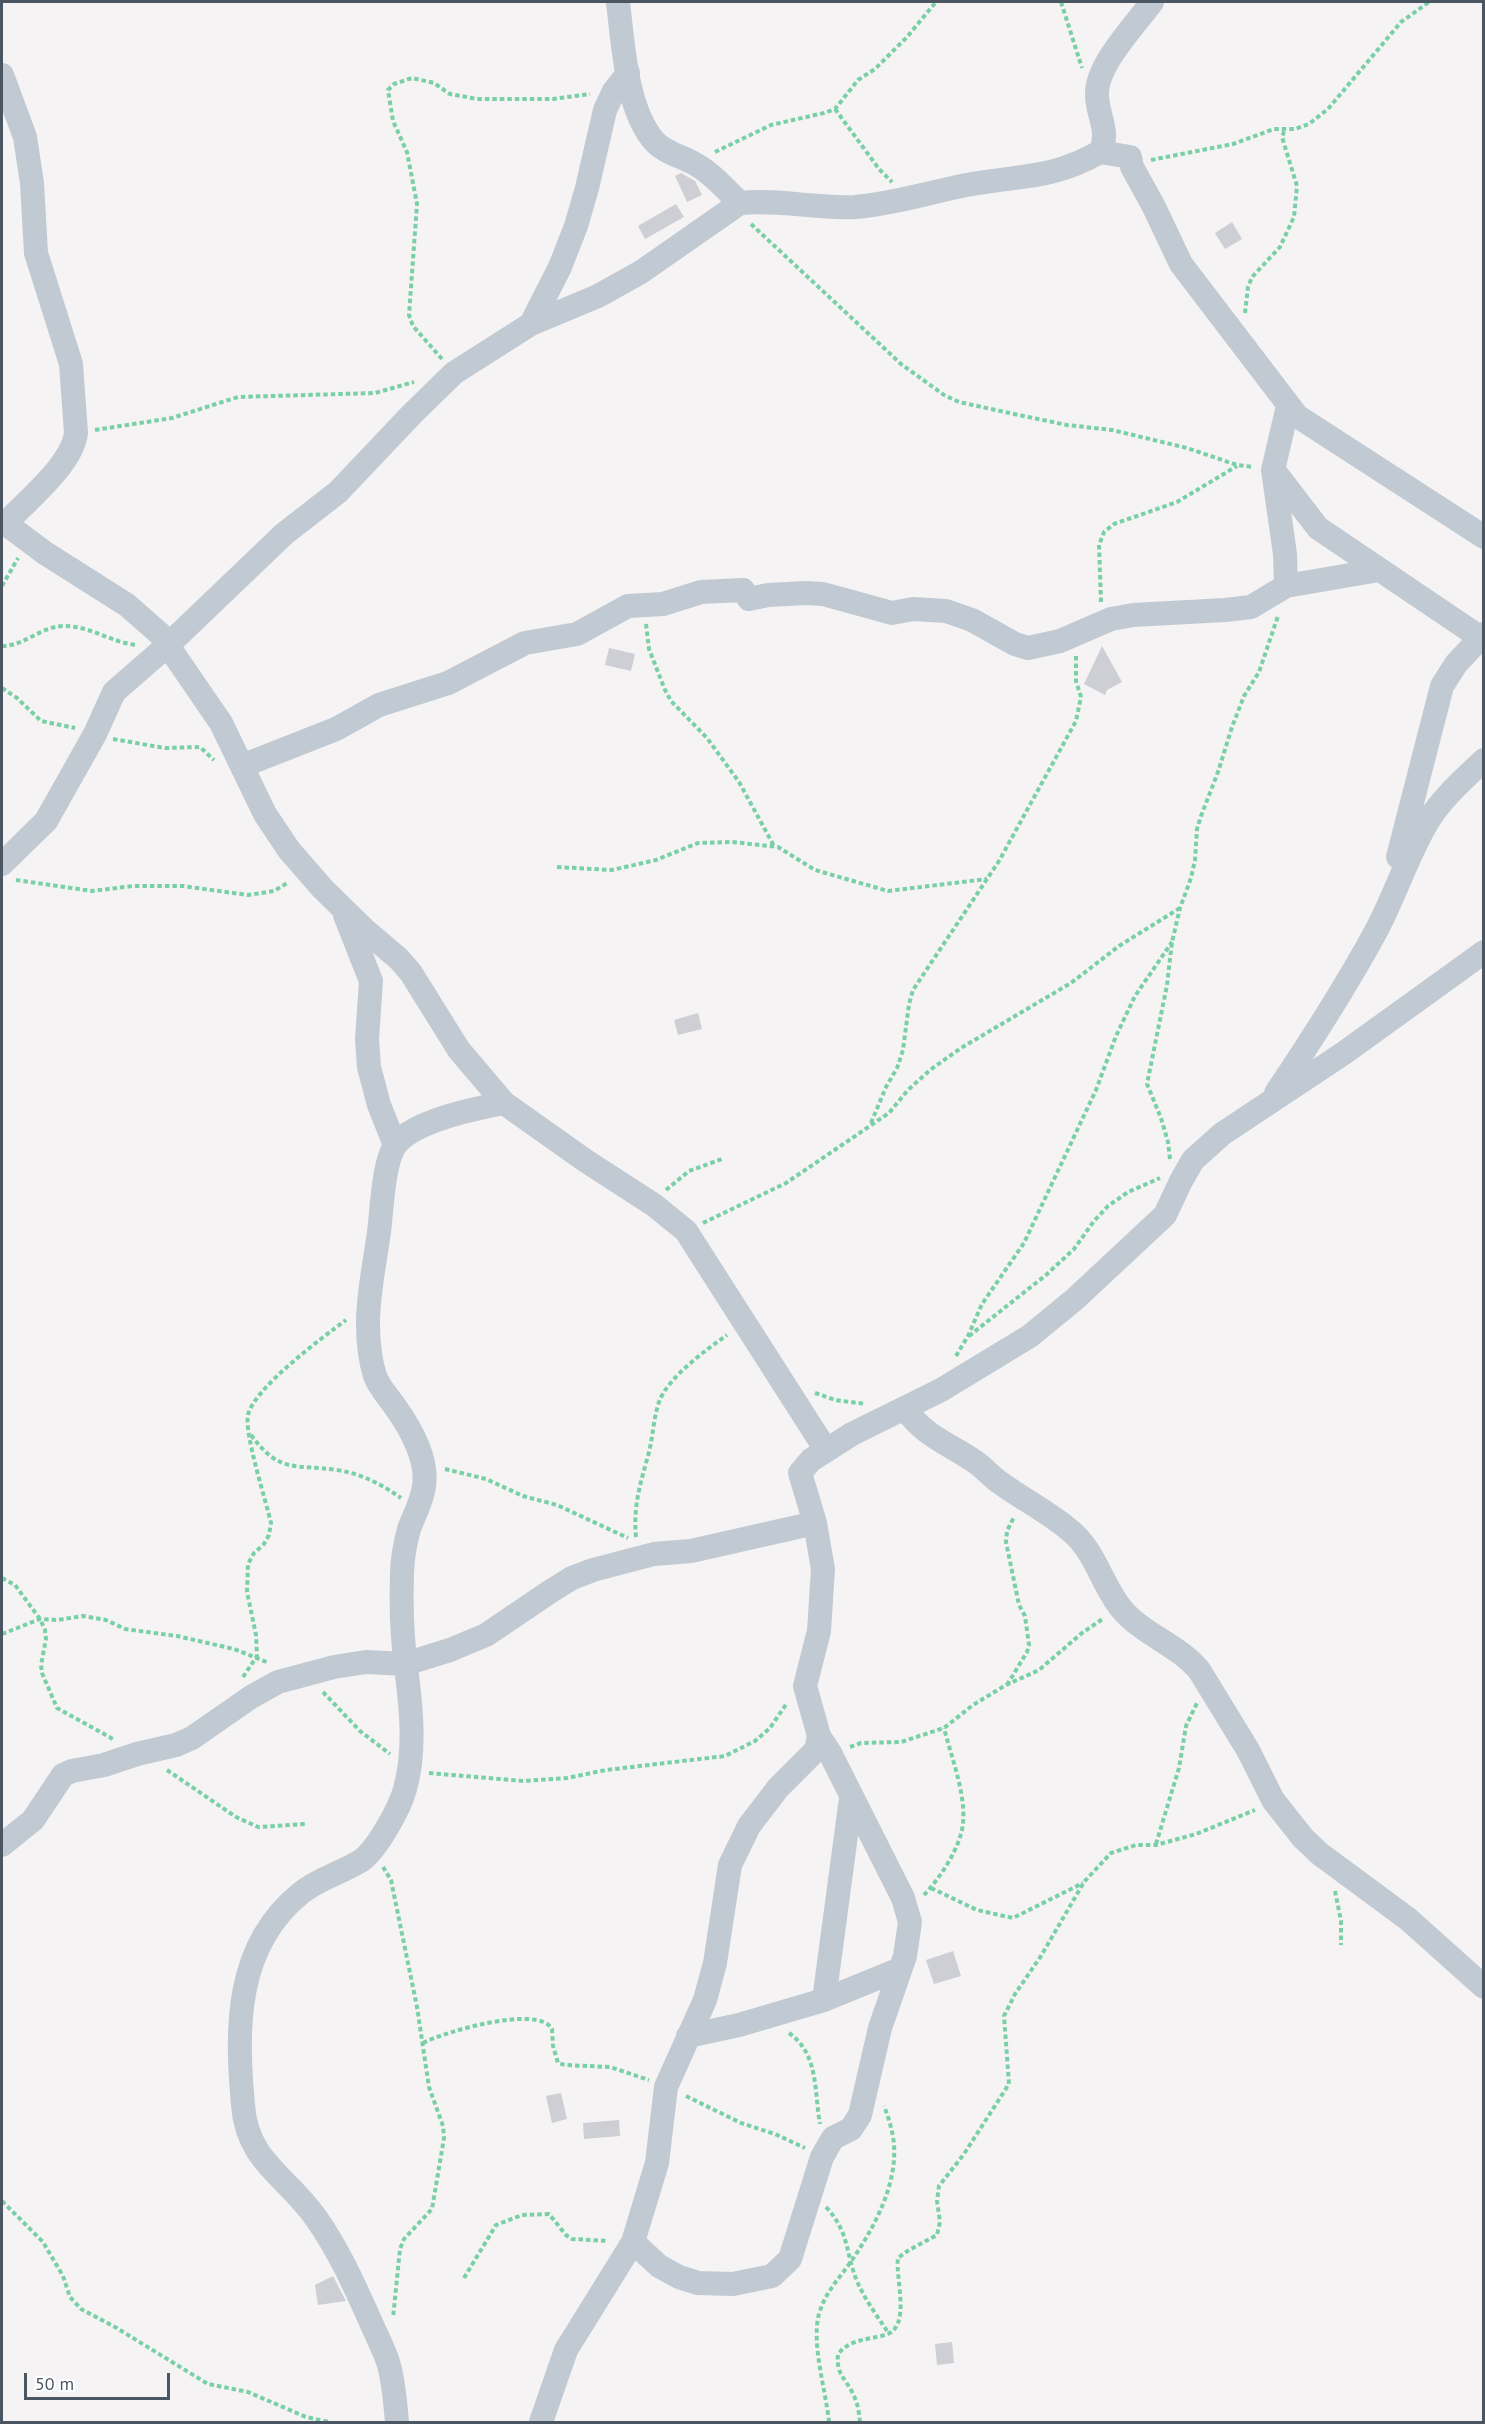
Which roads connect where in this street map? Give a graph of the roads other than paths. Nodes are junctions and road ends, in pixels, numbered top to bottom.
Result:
1 (618, 2) edge
2 (1152, 2) edge
3 (2, 75) edge
4 (621, 82) junction
5 (1100, 152) junction
6 (737, 204) junction
7 (531, 324) junction
8 (1288, 406) junction
9 (1273, 470) junction
10 (4, 522) edge
11 (1483, 536) edge
12 (1379, 570) junction
13 (1286, 586) junction
14 (1482, 637) edge
15 (162, 650) junction
16 (1484, 760) edge
17 (243, 769) junction
18 (6, 872) edge
19 (342, 907) junction
20 (1387, 911) junction
21 (1484, 952) edge
22 (504, 1103) junction
23 (1270, 1103) junction
24 (395, 1145) junction
25 (905, 1409) junction
26 (826, 1450) junction
27 (815, 1523) junction
28 (405, 1664) junction
29 (825, 1745) junction
30 (852, 1798) junction
31 (2, 1845) edge
32 (900, 1969) junction
33 (1484, 1987) edge
34 (824, 2000) junction
35 (688, 2036) junction
36 (633, 2242) junction
37 (397, 2422) edge
38 (541, 2422) edge

1 - 4 street
2 - 5 street
3 - 10 street
4 - 6 street
4 - 7 street
5 - 6 street
5 - 8 street
6 - 7 street
7 - 15 street
8 - 9 street
8 - 11 street
9 - 12 street
9 - 13 street
10 - 15 street
12 - 13 street
12 - 14 street
13 - 17 street
14 - 20 street
15 - 17 street
15 - 18 street
16 - 20 street
17 - 19 street
19 - 22 street
19 - 24 street
20 - 23 street
21 - 23 street
22 - 24 street
22 - 26 street
23 - 25 street
24 - 28 street
25 - 26 street
25 - 33 street
26 - 27 street
27 - 28 street
27 - 29 street
28 - 31 street
28 - 37 street
29 - 30 street
29 - 35 street
30 - 32 street
30 - 34 street
32 - 34 street
32 - 36 street
34 - 35 street
35 - 36 street
36 - 38 street

